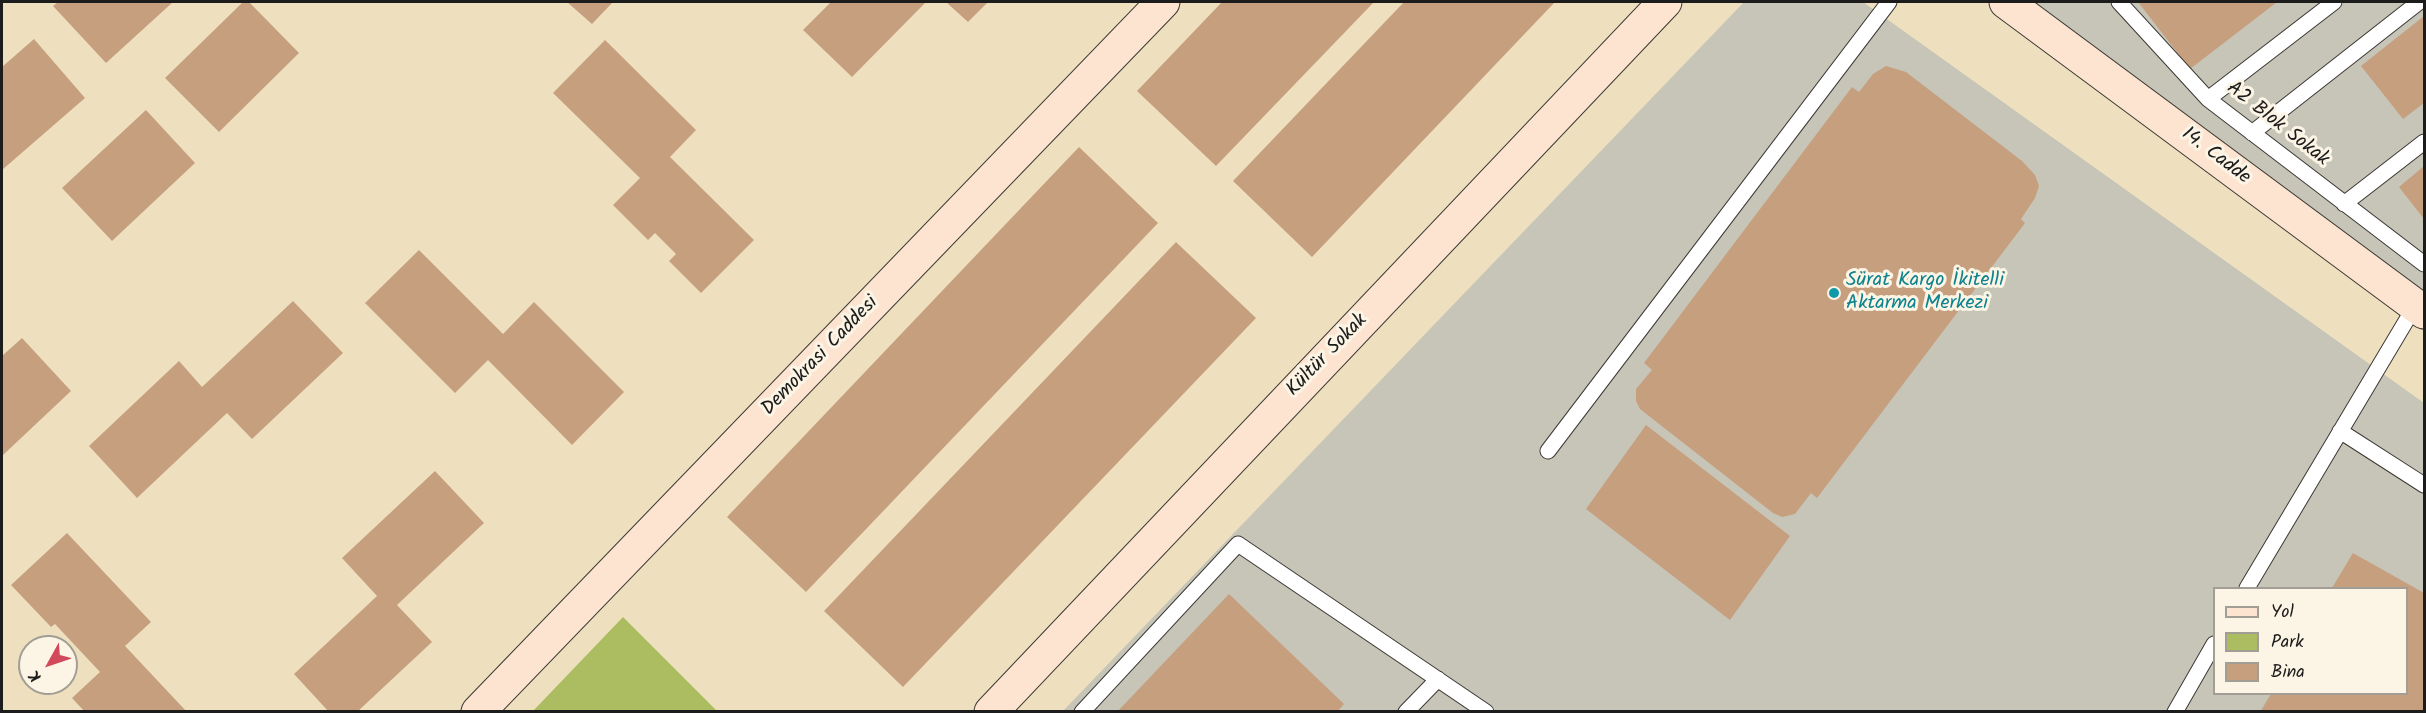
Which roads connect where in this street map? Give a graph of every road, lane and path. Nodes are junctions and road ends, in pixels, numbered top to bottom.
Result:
1 (1163, 2) edge
2 (1665, 2) edge
3 (1889, 2) edge
4 (2006, 2) edge
5 (2120, 2) edge
6 (2334, 2) edge
7 (2420, 2) edge
8 (2208, 99) junction
9 (2252, 133) junction
10 (2424, 142) edge
11 (2344, 204) junction
12 (2424, 264) edge
13 (2420, 309) edge
14 (2340, 431) junction
15 (1548, 451) dead end
16 (2424, 485) edge
17 (2248, 587) edge
18 (2213, 646) edge
19 (1438, 679) junction
20 (478, 711) edge
21 (991, 711) edge
22 (1082, 711) edge
23 (1406, 711) edge
24 (1486, 711) edge
25 (2175, 711) edge

1 - 20 street, Demokrasi Caddesi
2 - 21 street, Kültür Sokak
3 - 15 lane
4 - 13 street, 14. Cadde
5 - 8 lane, A2 Blok Sokak
6 - 8 lane
7 - 9 lane
8 - 9 lane, A2 Blok Sokak
9 - 11 lane, A2 Blok Sokak
10 - 11 lane
11 - 12 lane, A2 Blok Sokak
13 - 14 lane
14 - 16 lane
14 - 17 lane
18 - 25 lane
19 - 22 lane
19 - 23 lane
19 - 24 lane

